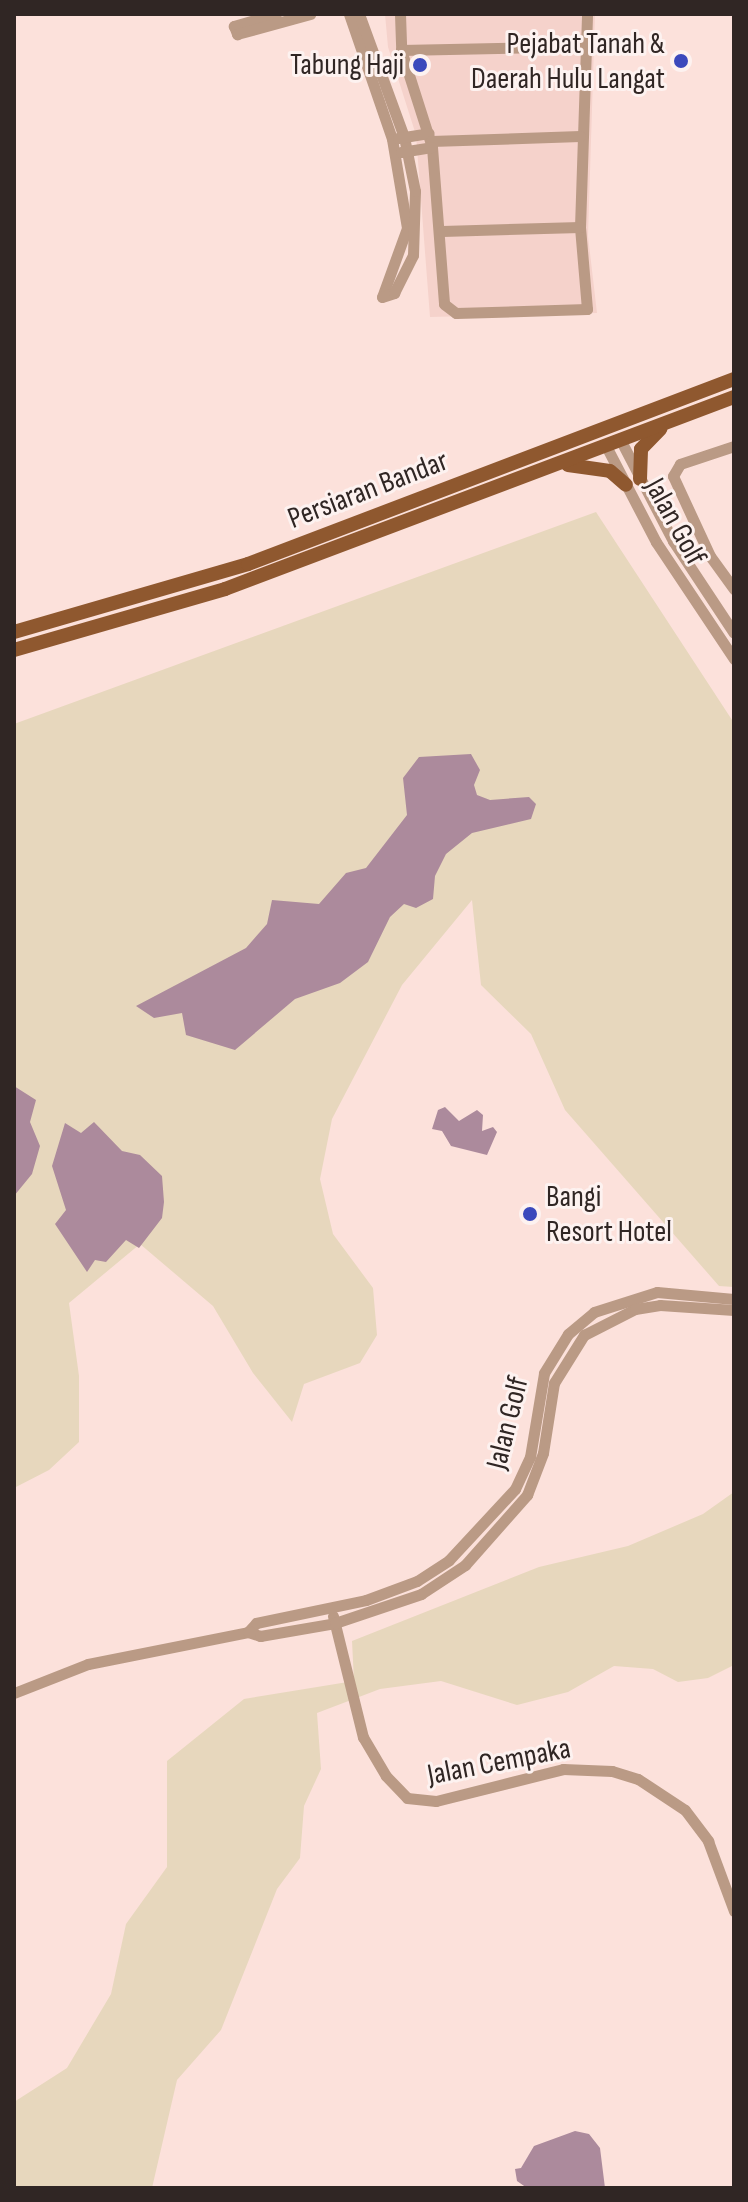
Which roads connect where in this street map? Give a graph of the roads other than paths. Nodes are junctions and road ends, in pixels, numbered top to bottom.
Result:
1 (276, 14) edge
2 (310, 14) edge
3 (349, 14) edge
4 (359, 14) edge
5 (400, 14) edge
6 (587, 14) edge
7 (585, 46) junction
8 (401, 50) junction
9 (580, 136) junction
10 (398, 138) junction
11 (431, 140) junction
12 (402, 152) junction
13 (580, 227) junction
14 (442, 231) junction
15 (734, 379) edge
16 (714, 386) junction
17 (734, 397) edge
18 (670, 422) junction
19 (613, 441) junction
20 (734, 446) edge
21 (509, 464) junction
22 (554, 465) junction
23 (633, 482) junction
24 (734, 589) edge
25 (706, 594) junction
26 (694, 604) junction
27 (14, 632) edge
28 (734, 633) edge
29 (14, 650) edge
30 (734, 659) edge
31 (734, 1299) edge
32 (734, 1310) edge
33 (417, 1581) junction
34 (421, 1594) junction
35 (331, 1608) junction
36 (335, 1623) junction
37 (248, 1632) junction
38 (14, 1693) edge
39 (734, 1911) edge

1 - 2 street
3 - 10 street
4 - 10 street
5 - 8 street
6 - 7 street
7 - 8 street
7 - 9 street
8 - 11 street
9 - 11 street
9 - 13 street
10 - 11 street
10 - 12 street
11 - 12 street
11 - 14 street
12 - 12 street
13 - 14 street
13 - 14 street
15 - 16 main road, Persiaran Bandar
16 - 19 main road
16 - 21 main road, Persiaran Bandar
17 - 18 main road, Persiaran Bandar
18 - 19 main road, Persiaran Bandar
18 - 23 main road
19 - 21 main road
19 - 22 main road, Persiaran Bandar
19 - 23 street, Jalan Golf
20 - 24 street
21 - 27 main road, Persiaran Bandar
22 - 23 main road
22 - 29 main road, Persiaran Bandar
23 - 25 street, Jalan Golf
23 - 26 street, Jalan Golf
25 - 26 street
25 - 28 street, Jalan Golf
26 - 30 street, Jalan Golf
31 - 33 street, Jalan Golf
32 - 34 street, Jalan Golf
33 - 34 street
33 - 35 street, Jalan Golf
34 - 36 street, Jalan Golf
35 - 36 street, Jalan Cempaka
35 - 37 street, Jalan Golf
36 - 37 street, Jalan Golf
36 - 39 street, Jalan Cempaka
37 - 38 street, Jalan Golf

